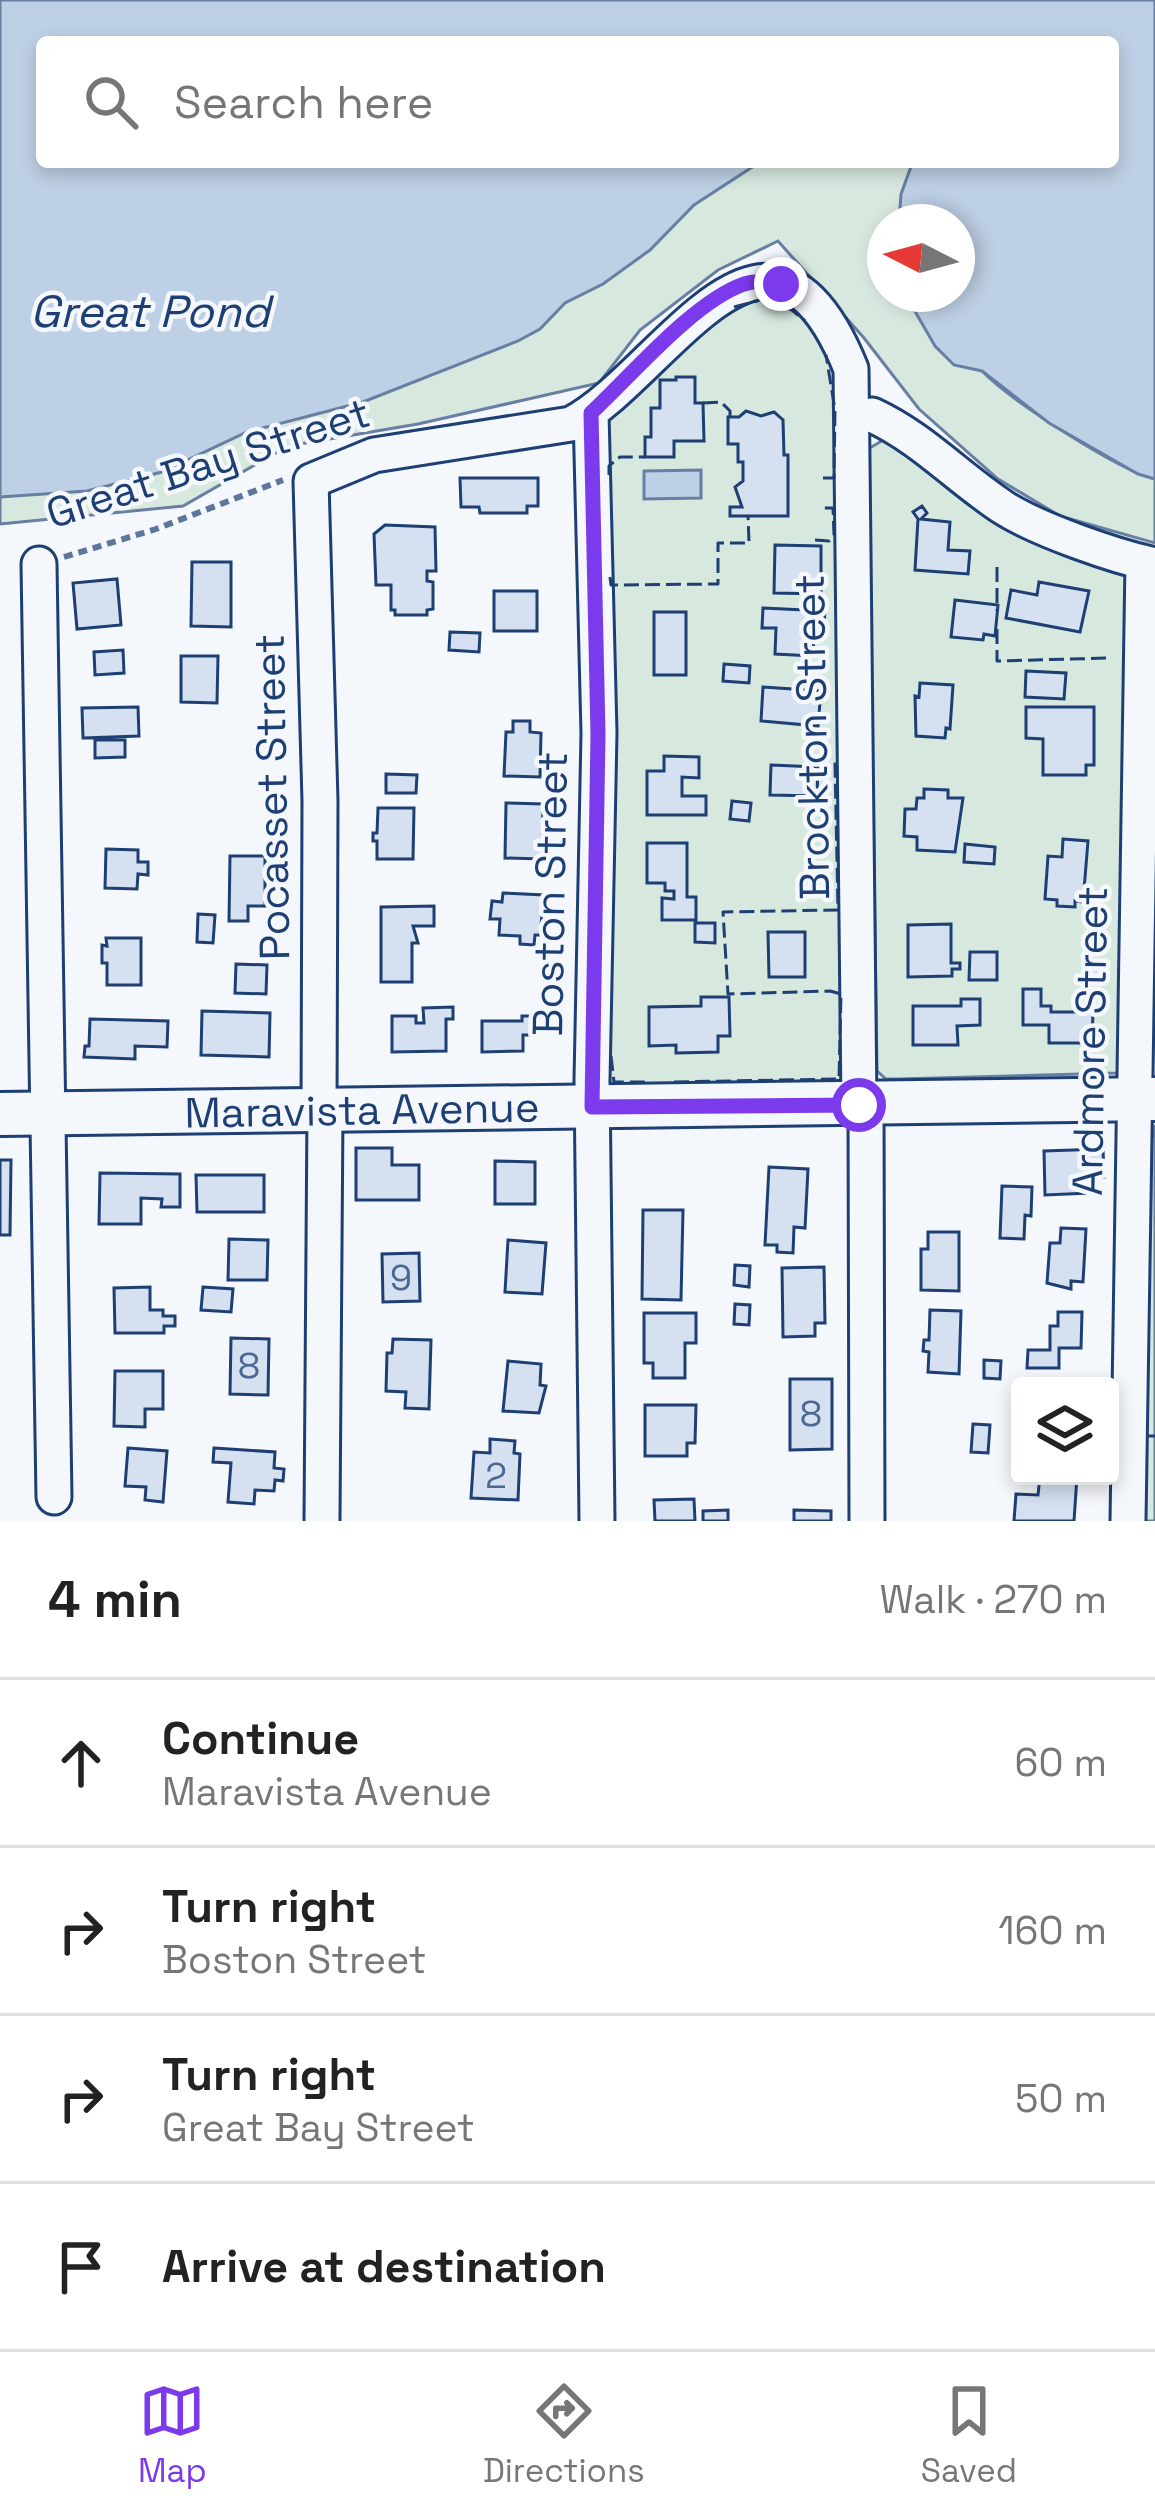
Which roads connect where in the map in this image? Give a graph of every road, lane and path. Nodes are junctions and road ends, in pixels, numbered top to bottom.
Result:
1 (850, 369) joint
2 (591, 413) junction
3 (872, 415) dead end
4 (311, 482) junction
5 (1149, 563) edge
6 (38, 564) joint
7 (1145, 1099) edge
8 (863, 1105) junction
9 (592, 1107) junction
10 (322, 1111) junction
11 (0, 1114) edge
12 (49, 1114) junction
13 (54, 1497) dead end
14 (322, 1519) edge
15 (597, 1521) edge
16 (867, 1521) edge
17 (1128, 1521) edge

1 - 2 street, Great Bay Street
1 - 8 street, Brockton Street
2 - 4 street, Great Bay Street
2 - 9 street, Boston Street
3 - 5 street
4 - 6 path, Great Bay Street
4 - 10 street, Pocasset Street
5 - 7 street, Ardmore Street
6 - 12 street
7 - 8 main road, Maravista Avenue
7 - 17 street, Ardmore Street
8 - 9 main road, Maravista Avenue
8 - 16 street, Brockton Street
9 - 10 main road, Maravista Avenue
9 - 15 street, Boston Street
10 - 12 main road, Maravista Avenue
10 - 14 street, Pocasset Street
11 - 12 main road, Maravista Avenue
12 - 13 street

